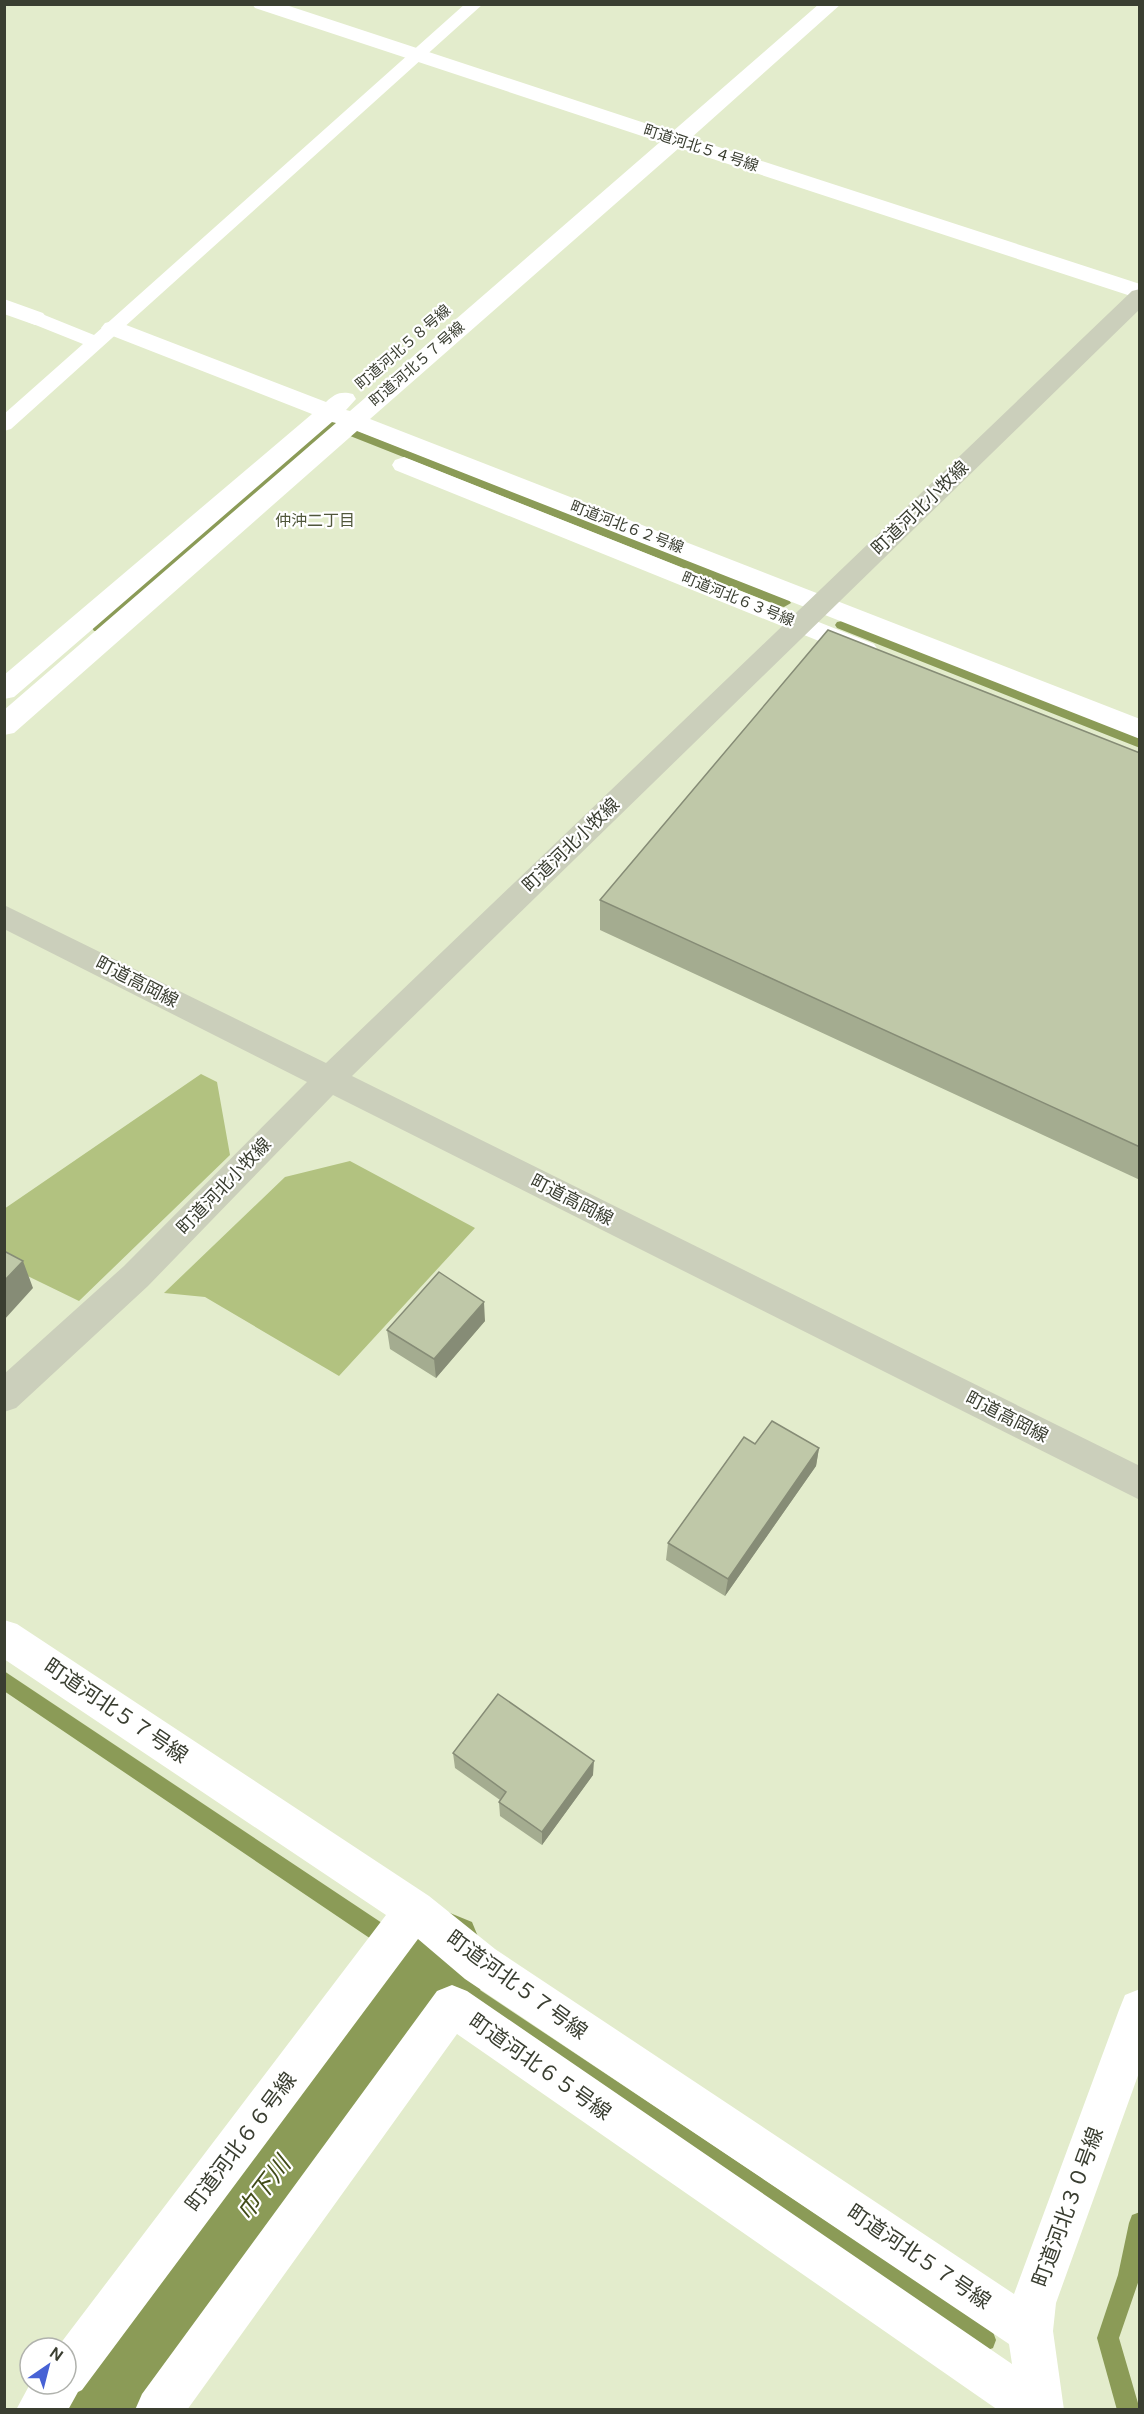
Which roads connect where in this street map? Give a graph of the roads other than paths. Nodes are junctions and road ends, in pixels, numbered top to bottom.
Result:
1 (262, 4) edge
2 (475, 4) edge
3 (802, 4) edge
4 (831, 4) edge
5 (418, 55) junction
6 (652, 132) junction
7 (676, 140) junction
8 (491, 272) dead end
9 (1140, 294) edge
10 (4, 306) edge
11 (35, 318) joint
12 (105, 335) junction
13 (356, 388) dead end
14 (339, 423) junction
15 (4, 425) edge
16 (822, 603) junction
17 (800, 624) junction
18 (887, 659) edge
19 (4, 690) edge
20 (4, 726) edge
21 (1140, 730) edge
22 (4, 916) edge
23 (329, 1079) junction
24 (4, 1397) edge
25 (1140, 1484) edge
26 (4, 1636) edge
27 (400, 1931) junction
28 (1140, 2010) edge
29 (1030, 2331) junction
30 (78, 2358) edge
31 (49, 2396) edge
32 (39, 2409) edge
33 (158, 2409) edge
34 (1040, 2409) edge

1 - 5 street, 町道河北５４号線
2 - 5 lane
3 - 6 street
4 - 7 street, 町道河北５７号線
5 - 6 street, 町道河北５４号線
5 - 12 lane
6 - 7 street, 町道河北５４号線
6 - 8 street
7 - 9 street, 町道河北５４号線
7 - 14 street, 町道河北５７号線
9 - 16 street, 町道河北小牧線
10 - 11 street
11 - 12 lane
12 - 14 street, 町道河北６２号線
12 - 15 lane
13 - 14 street, 町道河北５８号線
14 - 16 street, 町道河北６２号線
14 - 17 street, 町道河北６３号線
14 - 19 street, 町道河北５８号線
14 - 20 street, 町道河北５７号線
16 - 17 street, 町道河北小牧線
16 - 21 street, 町道河北６２号線
17 - 18 street, 町道河北６３号線
17 - 23 street, 町道河北小牧線
22 - 23 street, 町道高岡線
23 - 24 street, 町道河北小牧線
23 - 25 street, 町道高岡線
26 - 27 street, 町道河北５７号線
27 - 29 street, 町道河北５７号線
27 - 30 street, 町道河北６６号線
28 - 29 street, 町道河北３０号線
29 - 34 street, 町道河北３０号線
31 - 32 street
33 - 34 street, 町道河北６５号線

